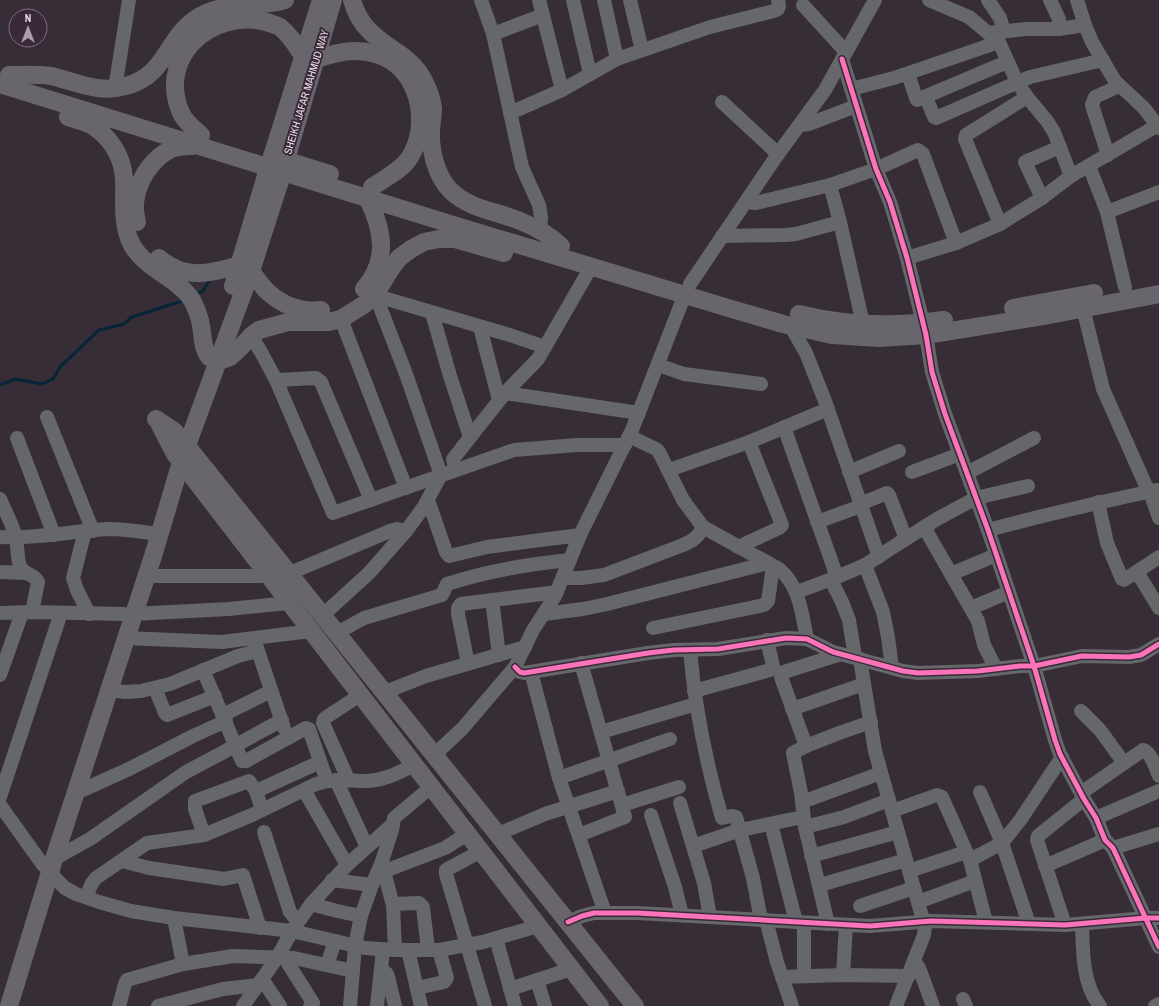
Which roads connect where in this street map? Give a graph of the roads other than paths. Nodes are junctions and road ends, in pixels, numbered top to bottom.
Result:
1 (129, 0) edge
2 (285, 0) edge
3 (321, 0) edge
4 (333, 0) edge
5 (352, 0) edge
6 (483, 0) edge
7 (539, 0) edge
8 (573, 0) edge
9 (604, 0) edge
10 (630, 0) edge
11 (778, 0) edge
12 (875, 0) edge
13 (988, 0) edge
14 (1050, 0) edge
15 (1077, 0) edge
16 (934, 1) edge
17 (803, 4) dead end
18 (543, 15) junction
19 (1085, 25) junction
20 (1059, 28) junction
21 (494, 34) junction
22 (1001, 36) junction
23 (642, 50) junction
24 (844, 56) junction
25 (310, 58) junction
26 (617, 59) junction
27 (1103, 60) junction
28 (1007, 62) junction
29 (590, 74) junction
30 (908, 74) junction
31 (4, 79) edge
32 (1017, 82) junction
33 (1119, 86) junction
34 (851, 88) junction
35 (114, 89) junction
36 (562, 90) junction
37 (926, 97) junction
38 (1027, 97) junction
39 (722, 102) dead end
40 (856, 106) junction
41 (510, 113) junction
42 (1157, 122) edge
43 (801, 125) junction
44 (198, 140) junction
45 (1060, 147) junction
46 (778, 154) junction
47 (1108, 155) junction
48 (1089, 166) junction
49 (876, 169) junction
50 (1072, 176) junction
51 (830, 185) junction
52 (1159, 192) edge
53 (370, 193) junction
54 (1042, 198) junction
55 (746, 202) junction
56 (1107, 212) junction
57 (840, 222) junction
58 (1000, 224) junction
59 (540, 231) junction
60 (722, 236) junction
61 (956, 243) junction
62 (559, 251) junction
63 (907, 258) junction
64 (591, 266) junction
65 (245, 268) junction
66 (1159, 281) edge
67 (1125, 287) junction
68 (687, 289) junction
69 (1159, 294) edge
70 (377, 297) junction
71 (1082, 308) junction
72 (432, 313) junction
73 (341, 318) junction
74 (862, 324) junction
75 (790, 325) junction
76 (480, 327) junction
77 (924, 329) junction
78 (251, 336) junction
79 (544, 347) junction
80 (214, 359) junction
81 (658, 365) junction
82 (276, 380) junction
83 (761, 384) dead end
84 (502, 396) junction
85 (828, 409) junction
86 (639, 413) junction
87 (47, 417) dead end
88 (784, 428) junction
89 (470, 437) junction
90 (17, 438) dead end
91 (1034, 438) dead end
92 (627, 440) junction
93 (749, 442) junction
94 (181, 450) junction
95 (899, 450) dead end
96 (960, 454) junction
97 (455, 470) junction
98 (669, 470) junction
99 (849, 472) junction
100 (912, 472) dead end
101 (967, 473) junction
102 (441, 475) junction
103 (1028, 486) dead end
104 (406, 488) junction
105 (1154, 491) edge
106 (976, 498) junction
107 (0, 499) edge
108 (371, 500) junction
109 (428, 500) junction
110 (1098, 502) junction
111 (860, 505) junction
112 (1159, 518) edge
113 (818, 522) junction
114 (703, 527) junction
115 (924, 527) junction
116 (988, 530) junction
117 (89, 531) junction
118 (406, 531) junction
119 (151, 533) junction
120 (54, 535) junction
121 (580, 535) junction
122 (0, 537) edge
123 (16, 538) junction
124 (906, 539) junction
125 (738, 547) junction
126 (996, 555) junction
127 (879, 557) junction
128 (1159, 557) edge
129 (570, 560) junction
130 (770, 565) junction
131 (865, 565) junction
132 (0, 572) edge
133 (1137, 572) junction
134 (25, 573) junction
135 (290, 573) junction
136 (951, 574) junction
137 (146, 576) junction
138 (268, 576) junction
139 (562, 578) junction
140 (834, 579) junction
141 (557, 592) junction
142 (797, 592) junction
143 (1009, 592) junction
144 (492, 600) junction
145 (289, 603) junction
146 (971, 608) junction
147 (1159, 608) edge
148 (0, 613) edge
149 (27, 613) junction
150 (61, 613) junction
151 (89, 614) junction
152 (128, 614) junction
153 (544, 614) junction
154 (323, 615) junction
155 (653, 628) dead end
156 (311, 631) junction
157 (337, 633) junction
158 (125, 638) junction
159 (807, 639) junction
160 (767, 640) junction
161 (1159, 644) edge
162 (256, 645) junction
163 (525, 647) junction
164 (4, 650) edge
165 (690, 650) junction
166 (841, 654) junction
167 (498, 655) junction
168 (858, 658) junction
169 (581, 663) junction
170 (468, 664) junction
171 (1034, 666) junction
172 (515, 667) junction
173 (892, 668) junction
174 (996, 669) junction
175 (203, 670) junction
176 (531, 672) junction
177 (0, 675) edge
178 (864, 684) junction
179 (155, 688) junction
180 (110, 690) junction
181 (271, 691) junction
182 (385, 692) junction
183 (360, 695) junction
184 (215, 696) junction
185 (695, 698) junction
186 (792, 709) junction
187 (1081, 711) dead end
188 (224, 718) junction
189 (282, 720) junction
190 (871, 722) junction
191 (601, 732) junction
192 (288, 738) junction
193 (670, 739) dead end
194 (236, 745) junction
195 (806, 746) junction
196 (434, 755) junction
197 (1062, 758) junction
198 (609, 761) junction
199 (320, 762) junction
200 (1124, 763) junction
201 (414, 765) junction
202 (881, 772) junction
203 (1159, 776) edge
204 (559, 778) junction
205 (337, 780) junction
206 (431, 787) junction
207 (679, 787) dead end
208 (304, 790) junction
209 (256, 791) junction
210 (618, 791) junction
211 (1159, 791) edge
212 (76, 792) junction
213 (980, 792) dead end
214 (1082, 796) junction
215 (0, 797) edge
216 (802, 802) junction
217 (680, 803) dead end
218 (0, 805) edge
219 (622, 805) junction
220 (890, 805) junction
221 (569, 807) junction
222 (262, 810) junction
223 (651, 815) dead end
224 (1096, 818) junction
225 (804, 822) junction
226 (393, 824) junction
227 (772, 824) junction
228 (740, 830) junction
229 (264, 832) dead end
230 (898, 832) junction
231 (468, 834) junction
232 (498, 834) junction
233 (1159, 834) edge
234 (204, 835) junction
235 (579, 835) junction
236 (1002, 843) junction
237 (1109, 844) junction
238 (693, 846) junction
239 (367, 847) junction
240 (481, 851) junction
241 (812, 856) junction
242 (968, 856) junction
243 (122, 861) junction
244 (49, 865) junction
245 (347, 865) junction
246 (908, 866) junction
247 (1045, 866) junction
248 (378, 877) junction
249 (332, 880) junction
250 (975, 881) junction
251 (820, 885) junction
252 (914, 888) junction
253 (86, 897) junction
254 (918, 902) junction
255 (311, 904) junction
256 (393, 904) junction
257 (860, 906) dead end
258 (605, 913) junction
259 (682, 915) junction
260 (361, 916) junction
261 (710, 917) junction
262 (174, 918) junction
263 (1152, 918) edge
264 (764, 920) junction
265 (924, 921) junction
266 (568, 922) junction
267 (986, 922) junction
268 (800, 923) junction
269 (828, 924) junction
270 (1029, 924) junction
271 (1082, 924) junction
272 (846, 925) junction
273 (1065, 925) junction
274 (295, 926) junction
275 (538, 926) junction
276 (260, 928) junction
277 (496, 938) junction
278 (335, 941) junction
279 (466, 945) junction
280 (355, 946) junction
281 (1159, 946) edge
282 (395, 950) junction
283 (434, 950) junction
284 (280, 958) junction
285 (914, 961) junction
286 (183, 964) junction
287 (327, 965) junction
288 (381, 969) junction
289 (572, 969) junction
290 (353, 971) junction
291 (843, 975) junction
292 (804, 976) junction
293 (909, 976) junction
294 (782, 977) junction
295 (537, 980) junction
296 (260, 982) junction
297 (417, 988) junction
298 (510, 989) junction
299 (0, 997) edge
300 (174, 1004) edge
301 (247, 1004) edge
302 (1159, 1004) edge
303 (898, 1005) edge
304 (9, 1006) edge
305 (119, 1006) edge
306 (158, 1006) edge
307 (280, 1006) edge
308 (310, 1006) edge
309 (350, 1006) edge
310 (377, 1006) edge
311 (395, 1006) edge
312 (421, 1006) edge
313 (485, 1006) edge
314 (515, 1006) edge
315 (545, 1006) edge
316 (600, 1006) edge
317 (634, 1006) edge
318 (792, 1006) edge
319 (934, 1006) edge
320 (1100, 1006) edge
321 (1155, 1006) edge

1 - 35 street
2 - 35 main road
3 - 25 main road, SHEIKH JAFAR MAHMUD WAY
4 - 25 main road, SHEIKH JAFAR MAHMUD WAY
5 - 59 main road
6 - 21 street
7 - 18 street
8 - 29 street
9 - 26 street
10 - 23 street
11 - 23 street
12 - 24 street
13 - 22 street
14 - 20 street
15 - 19 street
16 - 22 street
17 - 24 street
18 - 21 street
18 - 36 street
19 - 20 street
19 - 27 street
20 - 22 street
21 - 41 street
22 - 28 street
22 - 30 street
23 - 26 street
24 - 34 street
24 - 43 street
25 - 44 main road
25 - 53 main road
25 - 65 main road, SHEIKH JAFAR MAHMUD WAY, bridge
26 - 29 street
27 - 32 street
27 - 33 street
28 - 32 street
28 - 37 street
29 - 36 street
30 - 34 street
30 - 37 street
31 - 35 main road
31 - 44 main road
31 - 80 main road
32 - 37 street
32 - 38 street
33 - 42 street
33 - 47 street
34 - 40 street
36 - 41 street
38 - 45 street
38 - 58 street
39 - 46 street
40 - 43 street
40 - 49 street
41 - 59 street
42 - 47 street
43 - 46 street
44 - 53 main road
44 - 65 main road
45 - 50 street
45 - 54 street
46 - 55 street
47 - 48 street
48 - 50 street
48 - 56 street
49 - 51 street
49 - 61 street
49 - 63 street
50 - 54 street
51 - 55 street
51 - 57 street
52 - 56 street
53 - 62 main road
53 - 65 main road
54 - 58 street
55 - 60 street
56 - 67 street
57 - 60 street
57 - 74 street
58 - 61 street
59 - 62 main road
60 - 68 street
61 - 63 street
62 - 64 main road
62 - 68 main road
62 - 70 main road
63 - 77 street
64 - 68 main road
64 - 79 street
65 - 80 main road, SHEIKH JAFAR MAHMUD WAY
66 - 67 main road
67 - 77 main road
68 - 74 main road
68 - 75 main road
68 - 81 street
69 - 71 main road
70 - 72 street
70 - 73 main road
70 - 102 street
71 - 77 main road
71 - 105 street
72 - 76 street
72 - 89 street
73 - 78 main road
73 - 104 street
74 - 77 main road
75 - 77 main road
75 - 85 street
76 - 79 street
76 - 84 street
77 - 96 street
78 - 80 main road
78 - 82 street
79 - 84 street
80 - 94 main road, SHEIKH JAFAR MAHMUD WAY
81 - 83 street
81 - 86 street
82 - 108 street
82 - 108 street
84 - 86 street
84 - 89 street
85 - 88 street
85 - 99 street
86 - 92 street
87 - 117 street
88 - 93 street
88 - 113 street
89 - 97 street
90 - 120 street
91 - 101 street
92 - 97 street
92 - 98 street
92 - 121 street
93 - 98 street
93 - 125 street
94 - 119 main road
94 - 135 main road
94 - 137 main road
94 - 138 main road
95 - 99 street
96 - 100 street
96 - 101 street
97 - 102 street
98 - 114 street
99 - 111 street
101 - 106 street
102 - 104 street
102 - 109 street
103 - 106 street
104 - 108 street
105 - 110 street
105 - 112 street
106 - 115 street
106 - 116 street
107 - 123 street
109 - 118 street
109 - 121 street
110 - 116 street
110 - 133 street
111 - 113 street
111 - 124 street
111 - 127 street
113 - 140 street
114 - 125 street
114 - 139 street
115 - 124 street
115 - 136 street
116 - 126 street
117 - 119 street
117 - 120 street
117 - 151 street
118 - 135 street
118 - 154 street
119 - 152 main road
120 - 123 street
121 - 129 street
122 - 123 street
123 - 134 street
124 - 127 street
125 - 130 street
126 - 136 street
126 - 143 street
127 - 131 street
128 - 133 street
129 - 139 street
129 - 157 street
130 - 142 street
130 - 153 street
130 - 155 street
131 - 140 street
131 - 173 street
132 - 134 street
133 - 147 street
134 - 149 street
135 - 154 main road
136 - 146 street
137 - 138 street
137 - 152 main road
138 - 145 main road
139 - 141 street
140 - 142 street
140 - 168 street
141 - 144 street
141 - 153 street
142 - 159 street
143 - 146 street
143 - 171 street
144 - 167 street
144 - 170 street
145 - 152 street
145 - 156 main road
146 - 174 street
148 - 149 street
149 - 150 street
149 - 164 street
150 - 151 street
150 - 215 street
151 - 152 street
152 - 158 main road
152 - 244 main road
153 - 163 street
154 - 157 main road
156 - 162 street
156 - 183 main road
157 - 182 main road
158 - 162 street
158 - 180 main road
159 - 160 street
159 - 166 street
160 - 165 street
160 - 185 street
161 - 171 street
162 - 175 street
162 - 181 street
163 - 167 street
163 - 172 street
164 - 177 street
165 - 169 street
165 - 185 street
166 - 168 street
166 - 186 street
167 - 170 street
168 - 173 street
168 - 178 street
169 - 176 street
169 - 191 street
170 - 182 street
171 - 174 street
171 - 197 street
172 - 176 street
172 - 196 street
173 - 174 street
175 - 179 street
175 - 184 street
176 - 204 street
178 - 186 street
178 - 190 street
179 - 180 street
179 - 184 street
180 - 212 main road
181 - 188 street
181 - 189 street
182 - 196 main road
183 - 201 main road
183 - 205 street
184 - 188 street
185 - 191 street
185 - 228 street
186 - 195 street
187 - 200 street
188 - 194 street
188 - 212 street
189 - 192 street
189 - 194 street
190 - 195 street
190 - 202 street
191 - 198 street
192 - 194 street
192 - 199 street
193 - 198 street
194 - 244 street
195 - 216 street
196 - 232 main road
197 - 214 street
197 - 236 street
198 - 204 street
198 - 210 street
199 - 205 street
199 - 209 street
200 - 203 street
200 - 214 street
201 - 205 street
201 - 206 main road
202 - 216 street
202 - 220 street
204 - 221 street
205 - 208 street
205 - 239 street
206 - 226 street
206 - 231 main road
207 - 219 street
208 - 222 street
208 - 245 street
209 - 222 street
209 - 234 street
210 - 219 street
210 - 221 street
211 - 224 street
212 - 244 main road
213 - 236 street
214 - 224 street
214 - 247 street
216 - 225 street
217 - 238 street
218 - 244 street
219 - 235 street
220 - 225 street
220 - 230 street
220 - 242 street
221 - 232 street
221 - 235 street
222 - 234 street
223 - 259 street
224 - 237 street
225 - 227 street
225 - 241 street
226 - 239 street
226 - 248 street
227 - 228 street
227 - 268 street
228 - 238 street
228 - 264 street
229 - 274 street
230 - 241 street
230 - 246 street
231 - 240 main road
231 - 248 street
232 - 266 main road
233 - 237 street
234 - 243 street
235 - 258 street
236 - 242 street
236 - 270 street
237 - 247 street
237 - 263 street
238 - 261 street
239 - 245 street
240 - 275 main road
240 - 279 street
241 - 251 street
242 - 246 street
242 - 250 street
243 - 253 street
243 - 276 street
244 - 253 street
244 - 299 main road
244 - 304 main road
245 - 249 street
246 - 251 street
246 - 252 street
247 - 273 street
248 - 249 street
248 - 256 street
248 - 260 street
249 - 255 street
250 - 254 street
250 - 267 street
251 - 269 street
252 - 254 street
252 - 257 street
253 - 262 street
254 - 265 street
255 - 260 street
255 - 274 street
256 - 282 street
256 - 283 street
258 - 259 street
258 - 266 street
259 - 261 street
260 - 280 street
261 - 264 street
262 - 276 street
262 - 286 street
263 - 271 street
263 - 281 street
264 - 268 street
264 - 294 street
265 - 267 street
265 - 272 street
265 - 285 street
266 - 317 main road
267 - 270 street
268 - 269 street
268 - 292 street
269 - 272 street
270 - 273 street
271 - 273 street
271 - 320 street
272 - 291 street
274 - 276 street
274 - 278 street
274 - 284 street
275 - 277 street
275 - 289 main road
277 - 279 street
277 - 298 street
278 - 280 street
278 - 287 street
279 - 283 street
279 - 313 street
280 - 282 street
280 - 290 street
282 - 283 street
282 - 288 street
282 - 297 street
283 - 297 street
284 - 286 street
284 - 287 street
284 - 296 street
284 - 308 street
285 - 293 street
285 - 319 street
286 - 305 street
287 - 290 street
288 - 310 street
288 - 311 street
289 - 295 street
289 - 316 main road
290 - 309 street
291 - 292 street
291 - 293 street
292 - 294 street
293 - 303 street
294 - 318 street
295 - 298 street
295 - 315 street
296 - 300 street
296 - 301 street
296 - 307 street
297 - 312 street
298 - 314 street
300 - 306 street
302 - 321 street

